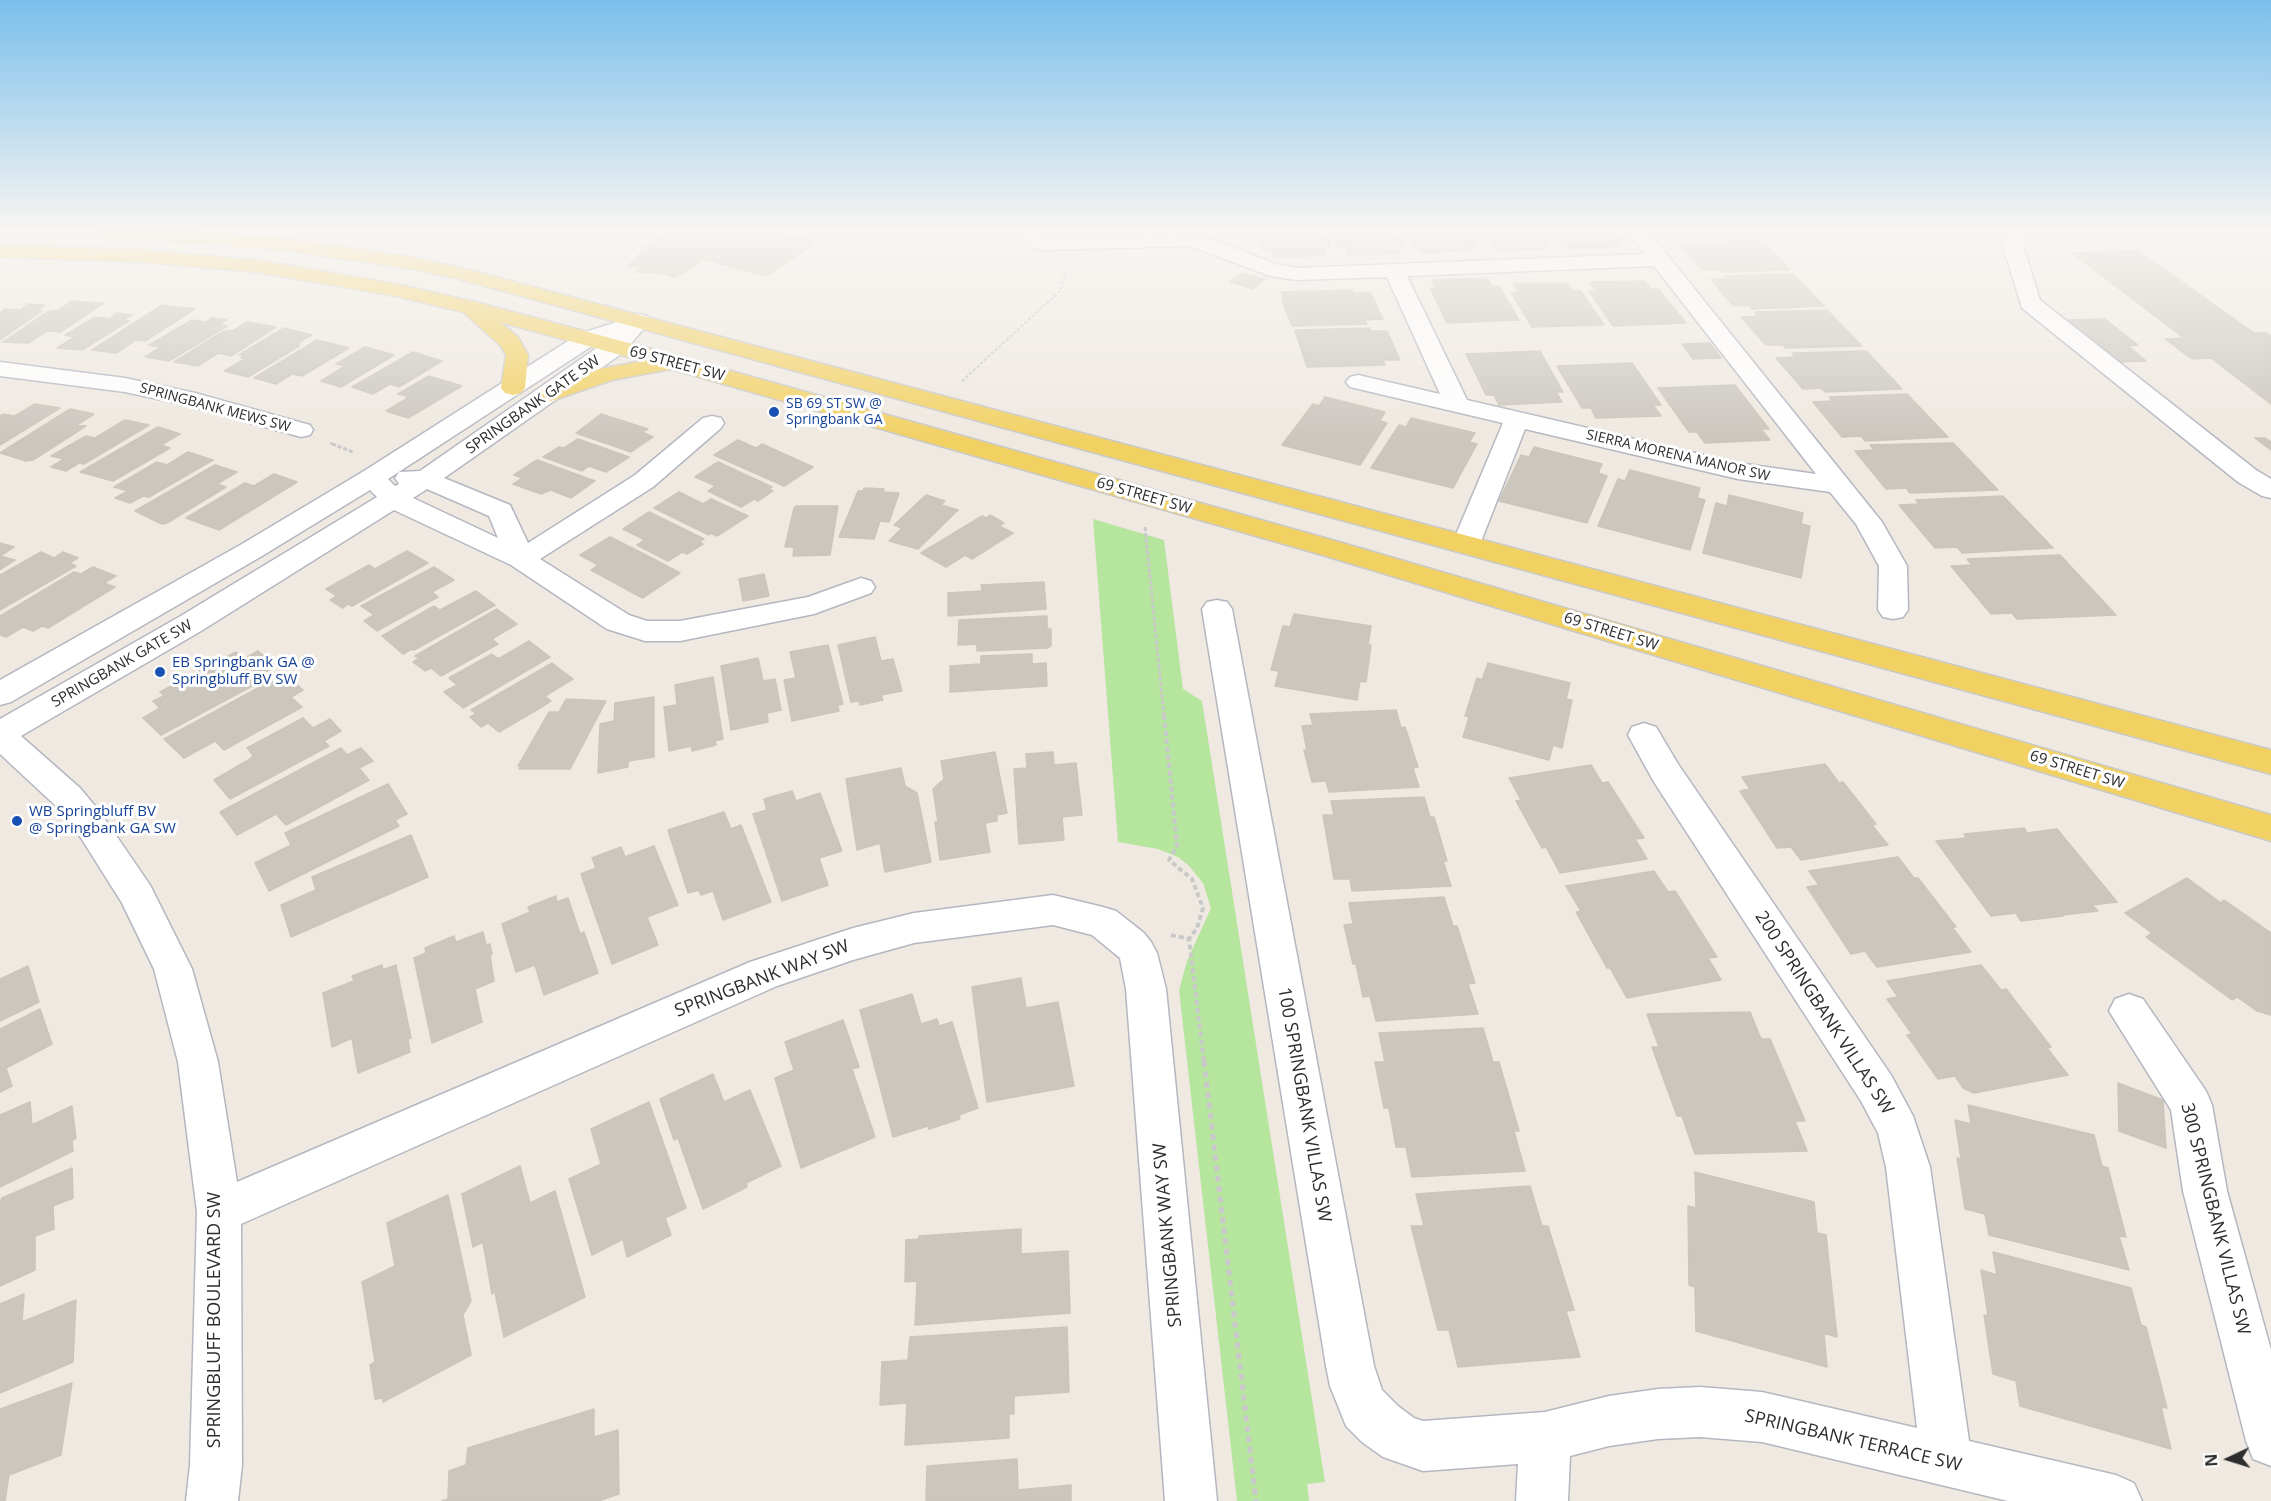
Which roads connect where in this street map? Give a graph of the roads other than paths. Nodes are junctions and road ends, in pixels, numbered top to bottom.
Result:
1 (443, 301) edge
2 (569, 301) edge
3 (1408, 301) edge
4 (1693, 301) edge
5 (2029, 301) edge
6 (468, 307) junction
7 (639, 321) junction
8 (587, 339) junction
9 (616, 347) junction
10 (677, 363) junction
11 (11, 370) edge
12 (1358, 382) dead end
13 (0, 384) edge
14 (513, 388) junction
15 (551, 394) junction
16 (1457, 405) junction
17 (1517, 419) junction
18 (712, 423) dead end
19 (301, 430) road end
20 (382, 472) junction
21 (425, 479) junction
22 (1839, 485) junction
23 (2271, 490) edge
24 (393, 499) junction
25 (1467, 544) junction
26 (521, 559) junction
27 (861, 587) dead end
28 (1217, 609) dead end
29 (1893, 610) dead end
30 (0, 694) edge
31 (1644, 735) dead end
32 (0, 736) edge
33 (2271, 762) edge
34 (2271, 828) edge
35 (2129, 1011) dead end
36 (219, 1212) junction
37 (1545, 1437) junction
38 (2271, 1441) edge
39 (1947, 1462) junction
40 (212, 1501) edge
41 (1191, 1501) edge
42 (1542, 1501) edge
43 (2116, 1501) edge

1 - 6 main road, 69 STREET SW
2 - 7 main road
3 - 16 street
4 - 22 street
5 - 23 street
6 - 8 main road, 69 STREET SW
6 - 14 main road
7 - 8 street, SPRINGBANK GATE SW
7 - 9 street, SPRINGBANK GATE SW
7 - 25 main road
8 - 9 main road, 69 STREET SW
8 - 14 street, SPRINGBANK GATE SW
9 - 10 main road, 69 STREET SW
9 - 15 street, SPRINGBANK GATE SW
10 - 15 main road
10 - 34 main road, 69 STREET SW
11 - 13 street, SPRINGBANK MEWS SW
11 - 19 street, SPRINGBANK MEWS SW
12 - 16 street, SIERRA MORENA MANOR SW
14 - 20 street, SPRINGBANK GATE SW
15 - 21 street, SPRINGBANK GATE SW
16 - 17 street, SIERRA MORENA MANOR SW
17 - 22 street, SIERRA MORENA MANOR SW
17 - 25 street
18 - 26 street
20 - 21 street
20 - 24 street
20 - 30 street, SPRINGBANK GATE SW
21 - 24 street, SPRINGBANK GATE SW
21 - 26 street
22 - 29 street
24 - 26 street
24 - 32 street, SPRINGBANK GATE SW
25 - 33 main road
26 - 27 street
28 - 37 street, 100 SPRINGBANK VILLAS SW
31 - 39 street, 200 SPRINGBANK VILLAS SW
32 - 36 street, SPRINGBLUFF BOULEVARD SW
35 - 38 street, 300 SPRINGBANK VILLAS SW
36 - 40 street, SPRINGBLUFF BOULEVARD SW
36 - 41 street, SPRINGBANK WAY SW
37 - 39 street, SPRINGBANK TERRACE SW
37 - 42 street
39 - 43 street, SPRINGBANK TERRACE SW

